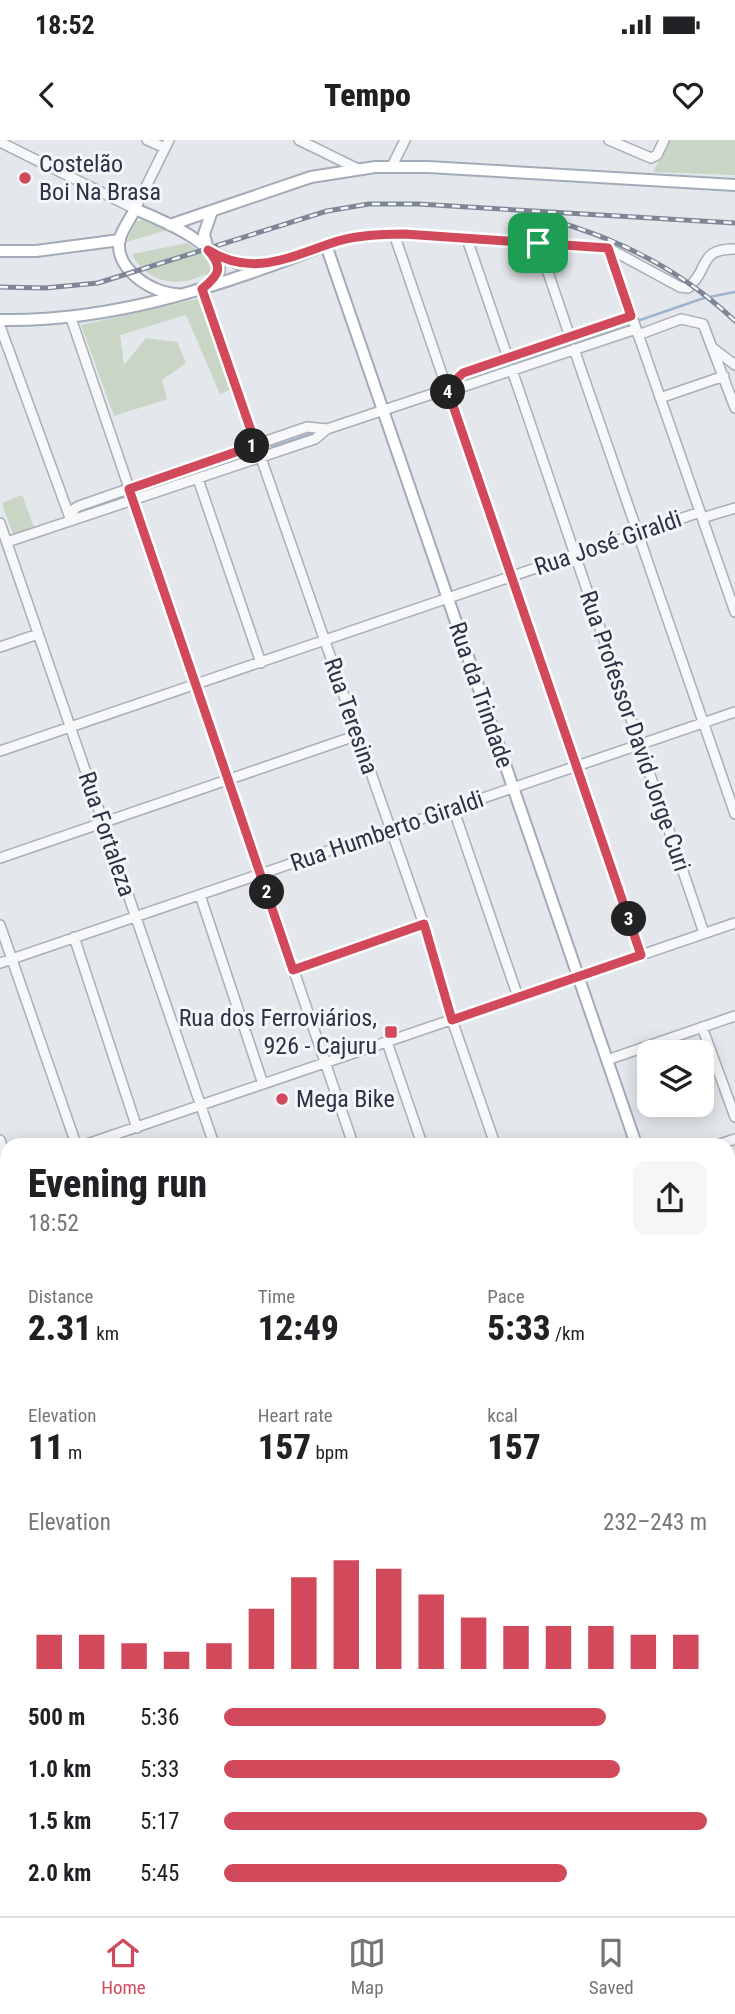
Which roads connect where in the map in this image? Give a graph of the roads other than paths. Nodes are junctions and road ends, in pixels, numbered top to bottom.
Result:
1 (148, 140) edge
2 (299, 140) edge
3 (405, 140) edge
4 (609, 140) edge
5 (664, 140) edge
6 (0, 142) edge
7 (167, 144) edge
8 (392, 166) junction
9 (358, 169) junction
10 (735, 185) edge
11 (135, 209) junction
12 (212, 211) junction
13 (170, 225) junction
14 (394, 234) junction
15 (467, 239) junction
16 (120, 240) junction
17 (538, 243) junction
18 (326, 245) junction
19 (608, 248) junction
20 (735, 249) edge
21 (208, 250) junction
22 (0, 251) edge
23 (284, 261) junction
24 (202, 289) junction
25 (187, 293) junction
26 (631, 316) junction
27 (71, 318) junction
28 (0, 323) edge
29 (637, 332) junction
30 (570, 337) junction
31 (574, 349) junction
32 (714, 349) junction
33 (508, 358) junction
34 (735, 365) edge
35 (512, 370) junction
36 (724, 376) junction
37 (447, 388) junction
38 (660, 398) junction
39 (735, 408) edge
40 (383, 410) junction
41 (327, 429) junction
42 (256, 445) junction
43 (261, 457) junction
44 (198, 479) junction
45 (129, 489) junction
46 (133, 501) junction
47 (735, 508) edge
48 (701, 515) junction
49 (71, 519) junction
50 (0, 523) edge
51 (638, 533) junction
52 (4, 540) edge
53 (575, 555) junction
54 (511, 576) junction
55 (448, 598) junction
56 (735, 612) edge
57 (38, 634) junction
58 (325, 641) junction
59 (0, 647) edge
60 (261, 663) junction
61 (196, 685) junction
62 (735, 712) edge
63 (704, 723) junction
64 (71, 728) junction
65 (358, 735) junction
66 (639, 745) junction
67 (0, 751) edge
68 (576, 766) junction
69 (228, 779) junction
70 (513, 788) junction
71 (453, 808) junction
72 (735, 814) edge
73 (103, 822) junction
74 (391, 830) junction
75 (0, 858) edge
76 (261, 874) junction
77 (200, 895) junction
78 (135, 916) junction
79 (735, 923) edge
80 (424, 924) junction
81 (0, 925) edge
82 (704, 933) junction
83 (74, 937) junction
84 (641, 955) junction
85 (12, 959) junction
86 (0, 963) edge
87 (293, 970) junction
88 (578, 976) junction
89 (518, 997) junction
90 (735, 1016) edge
91 (452, 1020) junction
92 (702, 1027) junction
93 (387, 1042) junction
94 (607, 1060) junction
95 (325, 1063) junction
96 (263, 1084) junction
97 (201, 1106) junction
98 (735, 1117) edge
99 (137, 1128) junction
100 (74, 1138) edge
101 (106, 1138) edge
102 (212, 1138) edge
103 (351, 1138) edge
104 (420, 1138) edge
105 (493, 1138) edge
106 (634, 1138) edge

1 - 7 street
2 - 9 street
3 - 8 street
4 - 5 street
6 - 11 street
7 - 11 street
8 - 9 main road
8 - 10 main road
9 - 12 main road
11 - 13 main road
11 - 16 main road
12 - 13 main road
12 - 21 main road
13 - 21 main road
14 - 15 street
14 - 18 street
14 - 37 street
15 - 17 street
15 - 33 street
16 - 22 main road
16 - 25 main road
17 - 19 street
17 - 30 street
18 - 23 main road
18 - 40 main road, Rua da Trindade
19 - 20 street
19 - 26 street
21 - 23 main road
21 - 24 main road
23 - 24 main road
24 - 25 main road
24 - 42 street, Rua Teresina
25 - 27 main road
26 - 29 street
26 - 30 street
27 - 28 main road
27 - 45 street
28 - 49 street
29 - 31 street
29 - 32 street
29 - 38 street
30 - 33 street
31 - 35 street
31 - 51 street
32 - 34 street
32 - 36 street
33 - 37 street
35 - 37 street
35 - 53 street, Rua Professor David Jorge Curi
36 - 38 street
36 - 39 street
37 - 40 street
37 - 54 street
38 - 48 street
40 - 41 street
40 - 55 main road, Rua da Trindade
41 - 42 street
41 - 43 street
42 - 43 street, Rua Teresina
42 - 45 street
43 - 44 street
43 - 58 street, Rua Teresina
44 - 46 street
44 - 60 street
45 - 46 street
45 - 49 street
46 - 49 street
46 - 61 street
47 - 48 street, Rua José Giraldi
48 - 51 street, Rua José Giraldi
48 - 56 street
49 - 52 street
50 - 52 street, Rua Fortaleza
51 - 53 street, Rua José Giraldi
51 - 63 street
52 - 57 street, Rua Fortaleza
53 - 54 street, Rua José Giraldi
53 - 66 street, Rua Professor David Jorge Curi
54 - 55 street, Rua José Giraldi
54 - 68 street
55 - 58 street, Rua José Giraldi
55 - 70 main road, Rua da Trindade
57 - 59 street
57 - 64 street, Rua Fortaleza
58 - 60 street, Rua José Giraldi
58 - 65 street, Rua Teresina
60 - 61 street, Rua José Giraldi
61 - 64 street, Rua José Giraldi
61 - 69 street
62 - 63 street, Rua Humberto Giraldi
63 - 66 street, Rua Humberto Giraldi
63 - 72 street
64 - 67 street, Rua José Giraldi
64 - 73 street, Rua Fortaleza
65 - 69 street
65 - 74 street, Rua Teresina
66 - 68 street, Rua Humberto Giraldi
66 - 82 street, Rua Professor David Jorge Curi
68 - 70 street, Rua Humberto Giraldi
68 - 84 street
69 - 73 street
69 - 76 street
70 - 71 street, Rua Humberto Giraldi
70 - 88 main road, Rua da Trindade
71 - 74 street, Rua Humberto Giraldi
71 - 89 street
73 - 75 street
73 - 78 street, Rua Fortaleza
74 - 76 street, Rua Humberto Giraldi
74 - 80 street, Rua Teresina
76 - 77 street, Rua Humberto Giraldi
76 - 87 street
77 - 78 street, Rua Humberto Giraldi
77 - 96 street
78 - 83 street, Rua Humberto Giraldi
78 - 97 street, Rua Fortaleza
79 - 82 street
80 - 87 street
80 - 91 street, Rua Teresina
81 - 85 street
82 - 84 street
83 - 85 street, Rua Humberto Giraldi
83 - 99 street
84 - 88 street
85 - 86 street, Rua Humberto Giraldi
85 - 100 street
87 - 95 street
88 - 89 street
88 - 94 main road, Rua da Trindade
89 - 91 street
90 - 92 street
91 - 93 street
91 - 105 street, Rua Teresina
92 - 94 street
92 - 98 street
93 - 95 street
93 - 104 street
94 - 106 main road, Rua da Trindade
95 - 96 street
95 - 103 street
96 - 97 street
97 - 99 street
97 - 102 street, Rua Fortaleza
99 - 101 street

